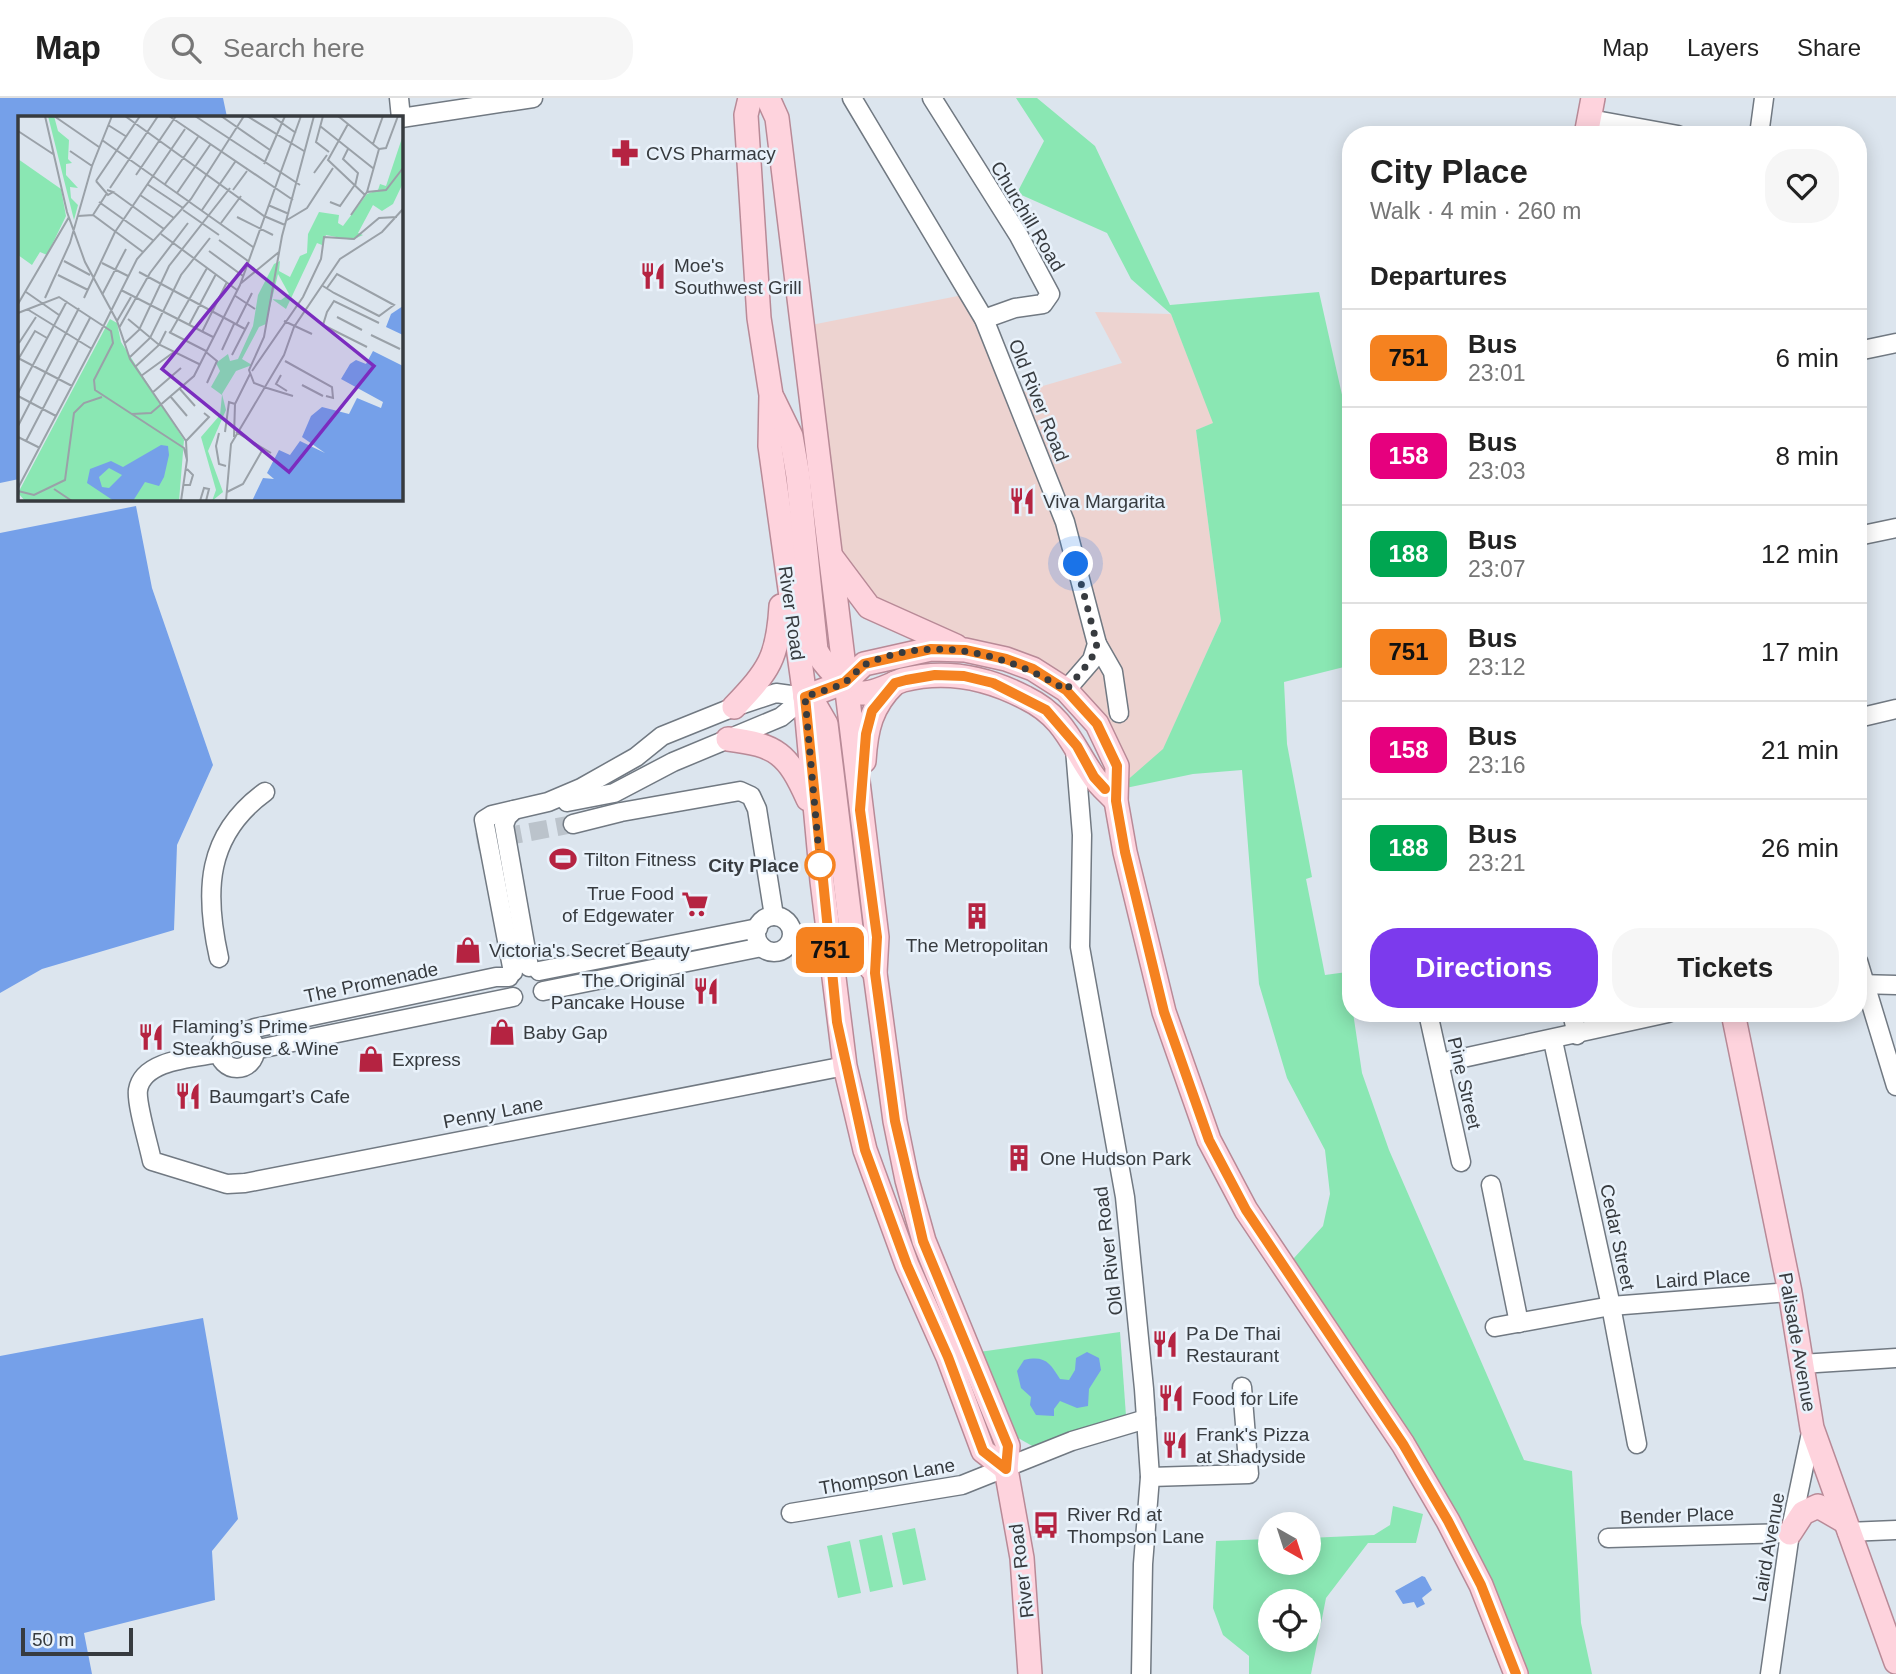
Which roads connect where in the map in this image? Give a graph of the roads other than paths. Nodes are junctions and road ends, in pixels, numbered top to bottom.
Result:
1 (399, 98) edge
2 (533, 98) edge
3 (750, 98) edge
4 (768, 98) edge
5 (852, 98) edge
6 (932, 98) edge
7 (1764, 98) edge
8 (401, 116) edge
9 (1590, 117) edge
10 (402, 118) edge
11 (1634, 126) edge
12 (1760, 126) edge
13 (984, 319) junction
14 (1896, 343) edge
15 (1867, 349) edge
16 (771, 395) junction
17 (1896, 528) edge
18 (1867, 535) edge
19 (830, 555) junction
20 (784, 561) junction
21 (1097, 644) junction
22 (965, 650) junction
23 (845, 682) junction
24 (895, 683) junction
25 (1066, 690) junction
26 (805, 697) junction
27 (734, 707) junction
28 (1896, 709) edge
29 (1119, 713) dead end
30 (1867, 716) edge
31 (728, 739) junction
32 (1074, 742) junction
33 (265, 792) dead end
34 (1116, 801) junction
35 (548, 802) junction
36 (860, 810) junction
37 (816, 817) junction
38 (573, 824) tunnel mouth
39 (774, 916) junction
40 (758, 928) junction
41 (762, 947) junction
42 (219, 958) dead end
43 (523, 972) junction
44 (875, 973) junction
45 (1867, 984) edge
46 (1896, 985) edge
47 (542, 990) junction
48 (513, 997) junction
49 (1867, 1001) edge
50 (1430, 1022) edge
51 (1574, 1022) edge
52 (1631, 1022) edge
53 (1735, 1022) edge
54 (243, 1033) junction
55 (1577, 1035) junction
56 (1553, 1041) junction
57 (254, 1050) junction
58 (219, 1053) junction
59 (1440, 1063) junction
60 (845, 1066) junction
61 (1896, 1086) edge
62 (1461, 1162) dead end
63 (1491, 1185) dead end
64 (1790, 1292) junction
65 (1611, 1306) junction
66 (1519, 1323) junction
67 (1494, 1327) dead end
68 (1896, 1358) edge
69 (1801, 1364) junction
70 (1242, 1387) dead end
71 (1146, 1419) junction
72 (1812, 1428) junction
73 (1637, 1444) dead end
74 (1006, 1469) junction
75 (1150, 1477) junction
76 (791, 1513) dead end
77 (1846, 1527) junction
78 (1896, 1530) edge
79 (1790, 1533) junction
80 (1608, 1538) dead end
81 (1896, 1662) edge
82 (1030, 1674) edge
83 (1141, 1674) edge
84 (1516, 1674) edge
85 (1770, 1674) edge

1 - 8 street
2 - 10 street
3 - 16 main road, River Road
4 - 19 main road, River Road
5 - 13 street
6 - 13 street, Churchill Road
7 - 12 street
9 - 11 street
13 - 21 street, Old River Road
14 - 15 street
16 - 20 main road, River Road
16 - 23 main road
17 - 18 street
19 - 22 main road
19 - 23 main road, River Road
20 - 26 main road, River Road
20 - 27 main road
21 - 25 street
21 - 29 street, Old River Road
22 - 23 main road
22 - 25 main road
23 - 24 main road
23 - 26 main road
23 - 36 main road, River Road
24 - 32 main road
24 - 36 main road
25 - 34 main road
26 - 27 street
26 - 31 street
26 - 37 main road, River Road
26 - 44 main road
27 - 35 street
28 - 30 street
31 - 35 street
31 - 37 main road
32 - 34 main road
32 - 71 street, Old River Road
33 - 42 street
34 - 84 main road
35 - 43 street
36 - 44 main road, River Road
37 - 60 main road, River Road
38 - 39 street
39 - 40 street
39 - 41 street
40 - 41 street
40 - 43 street, The Promenade
41 - 47 street
43 - 47 street
43 - 48 street
43 - 54 street, The Promenade
44 - 74 main road, River Road
45 - 46 street
47 - 48 street
48 - 57 street
49 - 61 street
50 - 59 street, Pine Street
51 - 55 street
52 - 55 street
53 - 64 main road, Palisade Avenue
54 - 57 street
54 - 58 street
55 - 56 street
56 - 59 street
56 - 65 street, Cedar Street
57 - 58 street
58 - 60 street, Penny Lane
59 - 62 street, Pine Street
60 - 74 main road, River Road
63 - 66 street
64 - 65 street, Laird Place
64 - 69 main road, Palisade Avenue
65 - 66 street, Laird Place
65 - 73 street, Cedar Street
66 - 67 street, Laird Place
68 - 69 street
69 - 72 main road, Palisade Avenue
70 - 75 street
71 - 74 street, Thompson Lane
71 - 75 street, Old River Road
72 - 77 main road, Palisade Avenue
72 - 79 street, Laird Avenue
74 - 76 street, Thompson Lane
74 - 82 main road, River Road
75 - 83 street, Old River Road
77 - 78 street
77 - 79 main road
77 - 81 main road, Palisade Avenue
79 - 80 street, Bender Place
79 - 85 street, Laird Avenue

